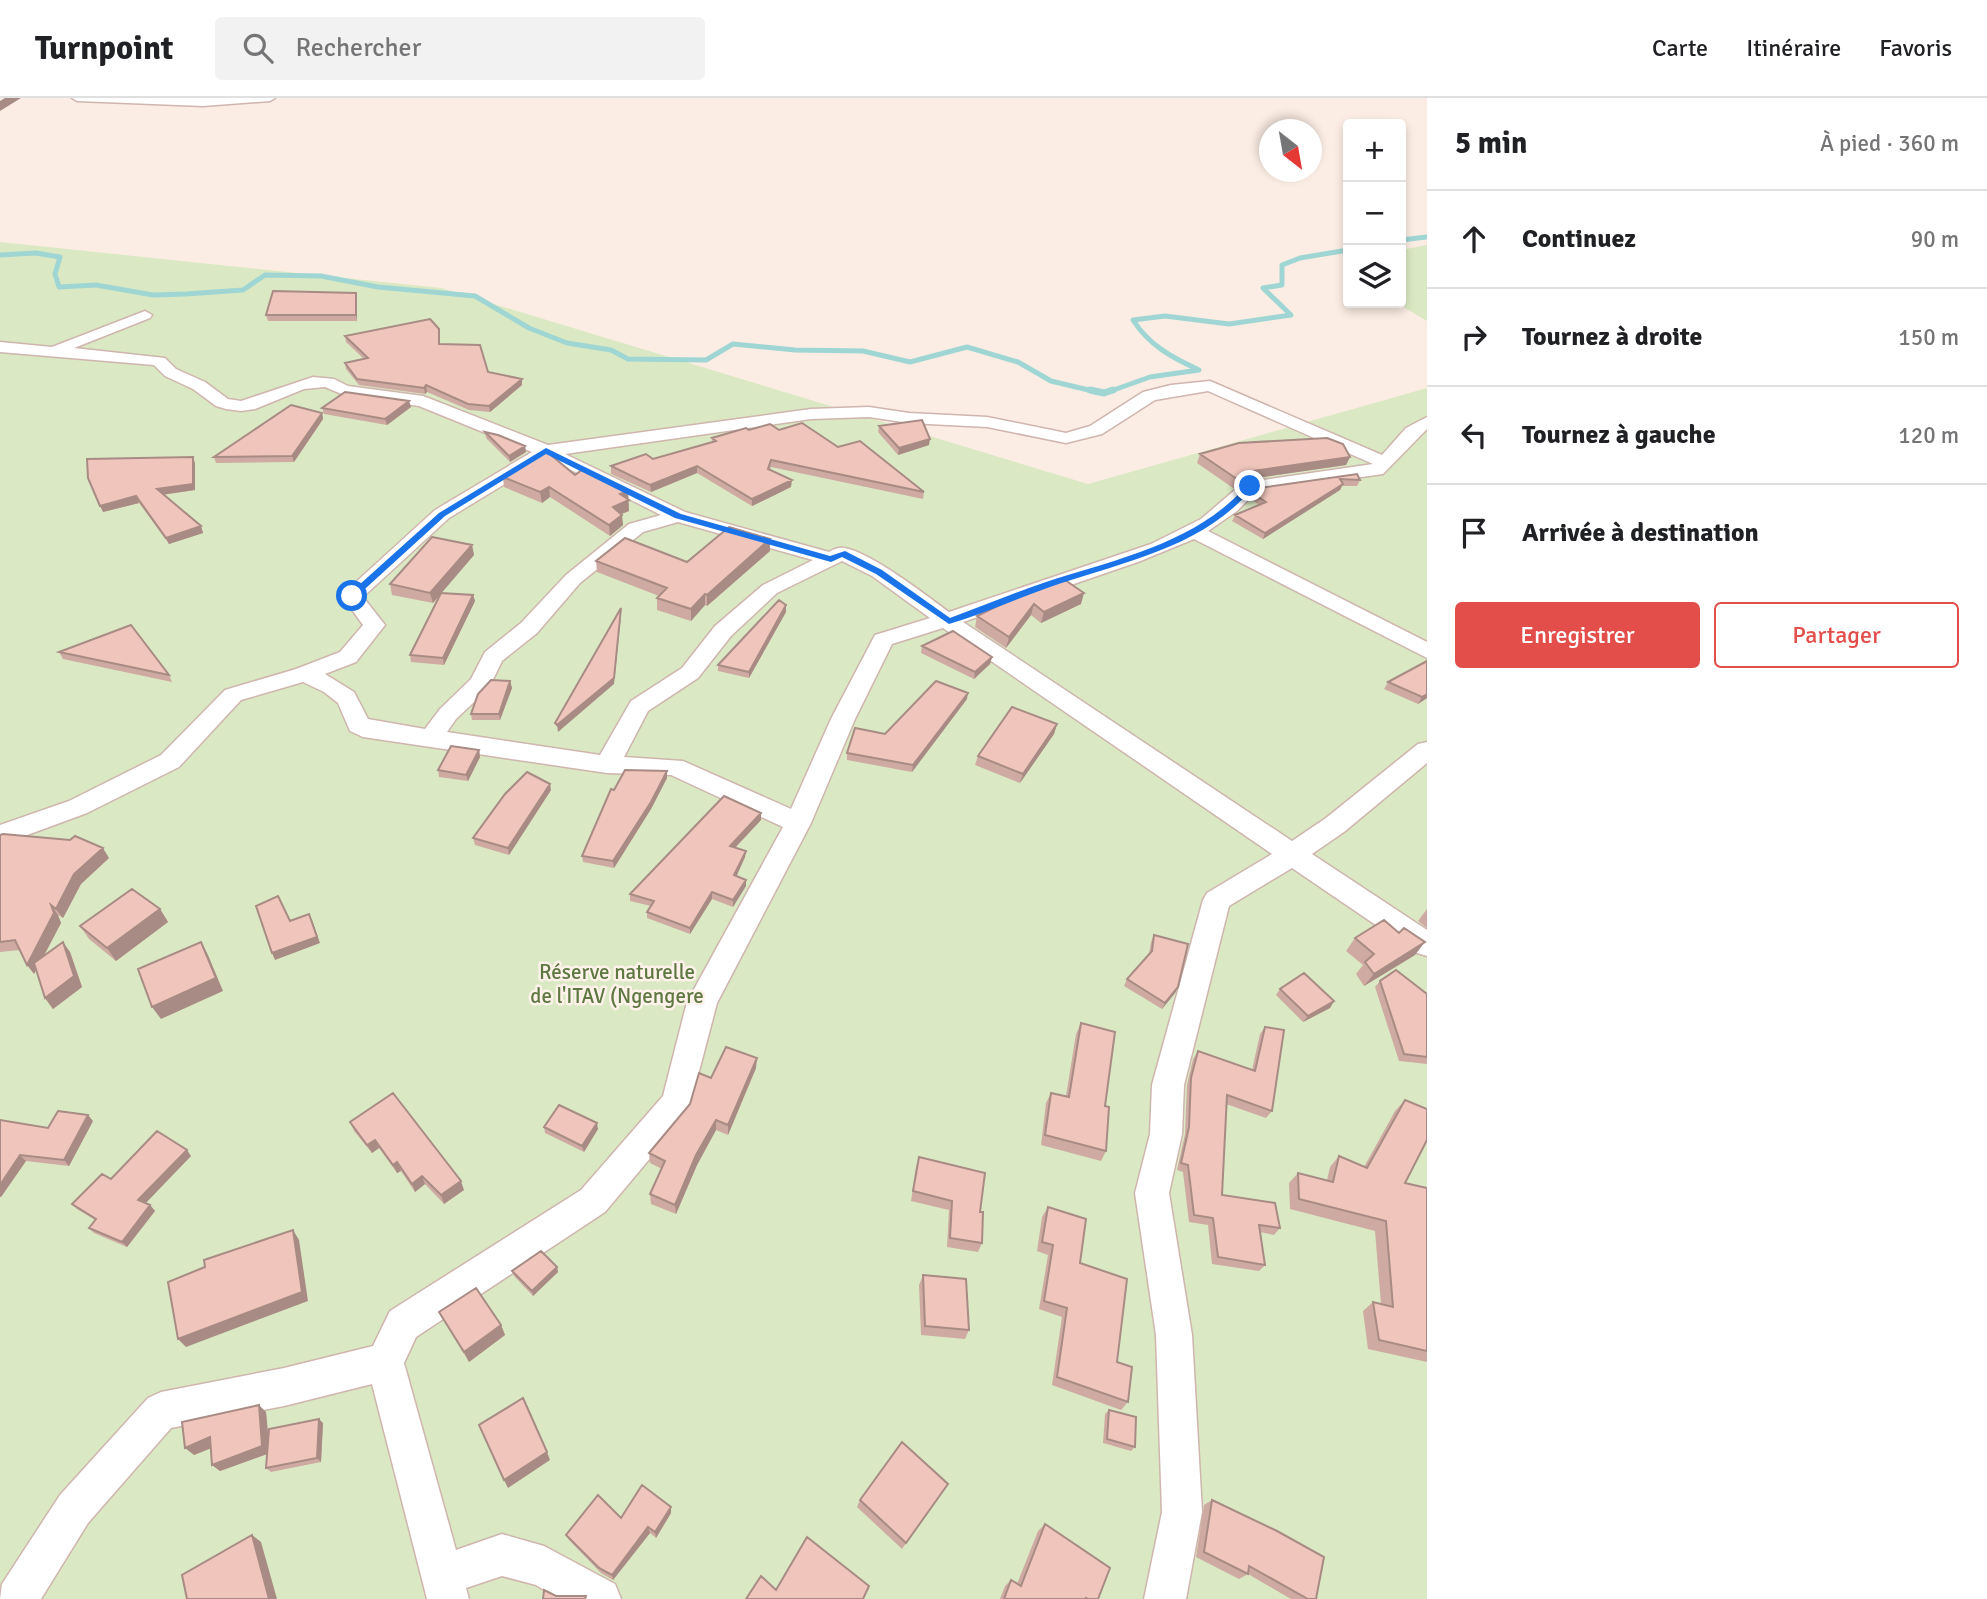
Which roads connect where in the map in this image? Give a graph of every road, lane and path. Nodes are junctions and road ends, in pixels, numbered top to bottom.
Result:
1 (78, 98) edge
2 (270, 98) edge
3 (145, 315) dead end
4 (0, 347) edge
5 (46, 353) junction
6 (1427, 422) edge
7 (546, 451) junction
8 (1386, 463) junction
9 (678, 516) junction
10 (1195, 532) junction
11 (831, 559) junction
12 (949, 621) junction
13 (1427, 651) edge
14 (304, 674) junction
15 (431, 738) junction
16 (1427, 750) edge
17 (607, 765) junction
18 (798, 823) junction
19 (0, 835) edge
20 (1292, 855) junction
21 (1427, 945) edge
22 (385, 1362) junction
23 (445, 1587) edge
24 (17, 1599) edge
25 (600, 1599) edge
26 (1165, 1599) edge

1 - 2 street
3 - 5 street
4 - 5 street
5 - 7 street
6 - 8 street
7 - 8 street
7 - 9 street
7 - 14 street
8 - 10 street
9 - 11 street
9 - 15 street
10 - 12 street
10 - 13 street
11 - 12 street
11 - 17 street
12 - 18 street
12 - 20 street
14 - 15 street
14 - 19 street
15 - 17 street
16 - 20 street
17 - 18 street
18 - 22 street
20 - 21 street
20 - 26 street
22 - 23 street
22 - 24 street
23 - 25 street

